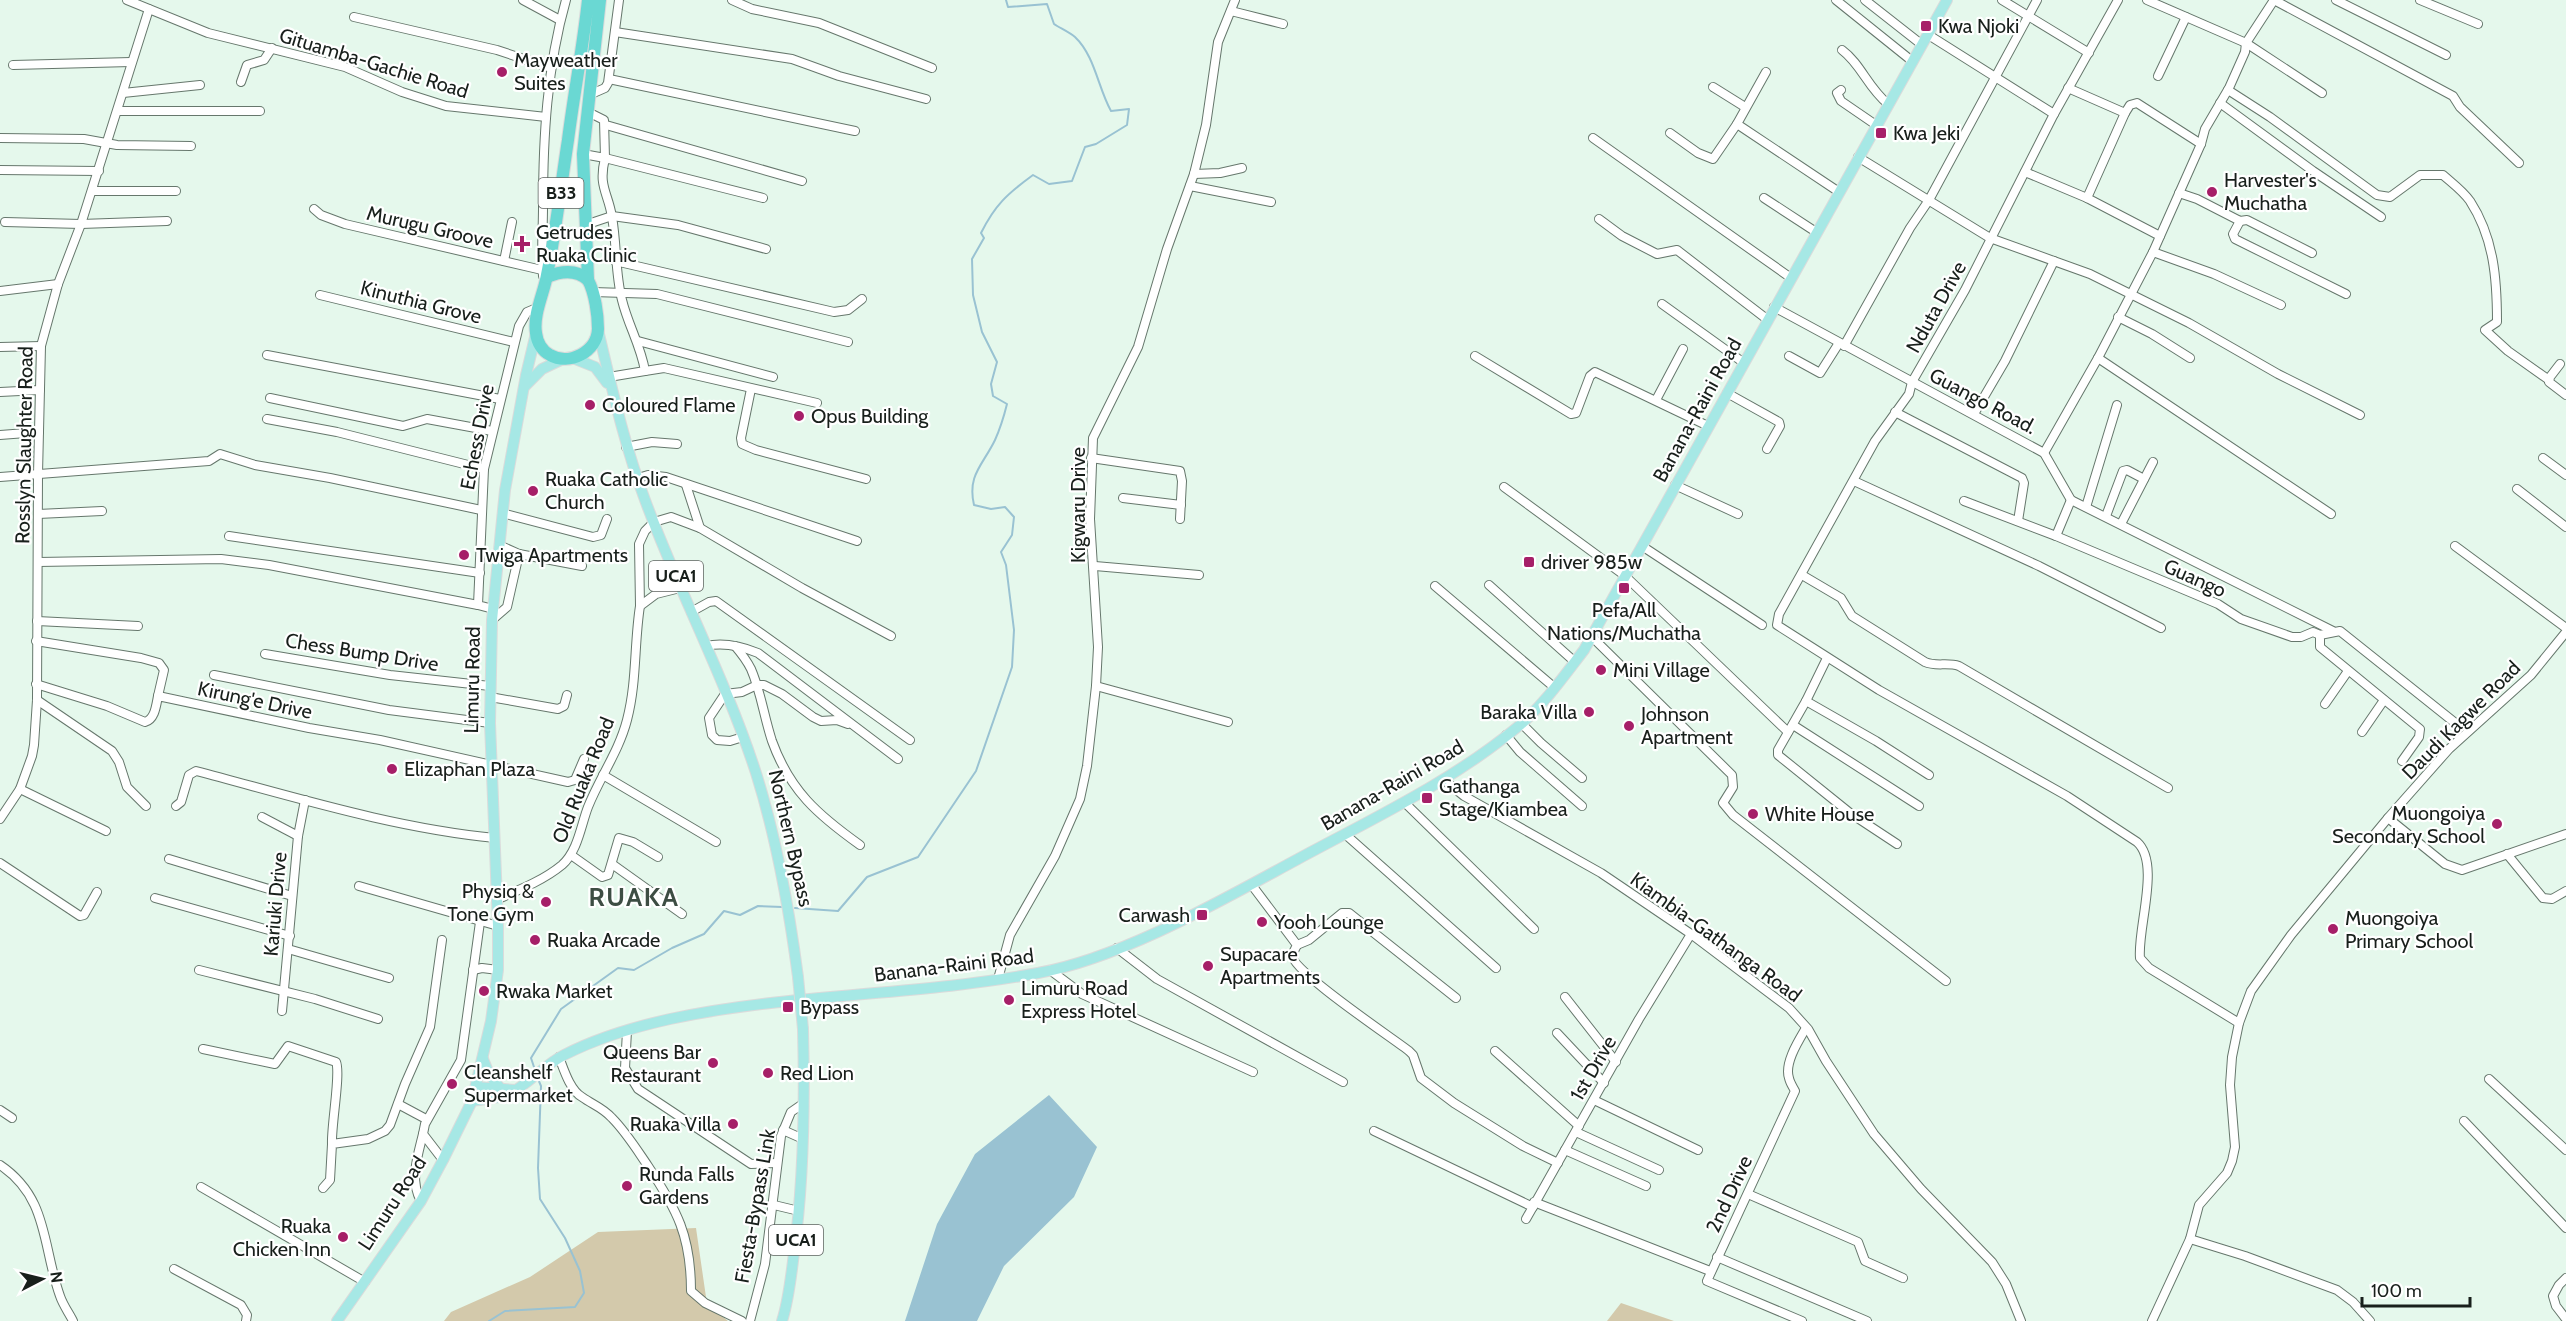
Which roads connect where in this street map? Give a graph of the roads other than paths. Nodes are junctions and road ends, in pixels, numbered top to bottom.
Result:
1 (127, 0) edge
2 (523, 0) edge
3 (566, 0) edge
4 (588, 0) edge
5 (600, 0) edge
6 (619, 0) edge
7 (732, 0) edge
8 (1235, 0) edge
9 (1836, 0) edge
10 (1866, 0) edge
11 (1947, 0) edge
12 (2002, 0) edge
13 (2037, 0) edge
14 (2118, 0) edge
15 (2147, 0) edge
16 (2274, 0) edge
17 (2336, 0) edge
18 (2420, 0) edge
19 (149, 9) junction
20 (1231, 11) junction
21 (2029, 16) junction
22 (2186, 16) junction
23 (354, 17) dead end
24 (560, 20) junction
25 (1283, 24) dead end
26 (2478, 24) dead end
27 (615, 32) junction
28 (1924, 39) junction
29 (2246, 43) junction
30 (272, 48) junction
31 (1842, 50) dead end
32 (2089, 52) junction
33 (2446, 55) dead end
34 (1912, 61) junction
35 (132, 62) junction
36 (12, 65) dead end
37 (551, 68) junction
38 (932, 68) dead end
39 (1766, 72) dead end
40 (2158, 76) dead end
41 (1996, 77) junction
42 (609, 79) junction
43 (240, 82) dead end
44 (200, 85) dead end
45 (1713, 87) dead end
46 (2068, 88) junction
47 (1841, 90) dead end
48 (2228, 90) junction
49 (123, 93) junction
50 (2322, 93) dead end
51 (589, 95) junction
52 (926, 99) dead end
53 (2220, 103) junction
54 (1888, 104) junction
55 (1745, 107) junction
56 (117, 111) junction
57 (260, 111) dead end
58 (588, 112) junction
59 (2126, 113) junction
60 (2054, 114) junction
61 (546, 117) junction
62 (1737, 124) junction
63 (606, 125) junction
64 (1876, 125) junction
65 (855, 131) dead end
66 (1670, 133) dead end
67 (0, 138) edge
68 (1593, 138) dead end
69 (108, 142) junction
70 (2201, 144) junction
71 (191, 146) dead end
72 (583, 154) junction
73 (1858, 157) junction
74 (605, 158) junction
75 (2519, 163) dead end
76 (1242, 168) dead end
77 (0, 170) edge
78 (99, 171) junction
79 (2025, 172) junction
80 (1194, 174) junction
81 (802, 181) dead end
82 (1190, 186) junction
83 (92, 190) junction
84 (176, 191) dead end
85 (1839, 192) junction
86 (2179, 193) junction
87 (763, 198) dead end
88 (1764, 198) dead end
89 (2087, 198) junction
90 (1929, 200) junction
91 (1271, 202) dead end
92 (314, 208) dead end
93 (612, 216) junction
94 (2381, 217) dead end
95 (1599, 219) dead end
96 (167, 221) dead end
97 (2240, 221) junction
98 (5, 222) dead end
99 (512, 222) dead end
100 (81, 224) junction
101 (585, 225) junction
102 (1816, 232) junction
103 (2160, 236) junction
104 (1990, 238) junction
105 (766, 249) dead end
106 (2153, 252) junction
107 (2312, 253) dead end
108 (504, 261) junction
109 (615, 261) junction
110 (2054, 261) junction
111 (544, 278) junction
112 (1791, 278) junction
113 (58, 284) junction
114 (591, 286) junction
115 (0, 291) edge
116 (619, 291) junction
117 (2130, 294) junction
118 (2346, 294) dead end
119 (320, 295) dead end
120 (862, 300) dead end
121 (1662, 304) dead end
122 (2281, 305) dead end
123 (539, 307) junction
124 (1774, 307) junction
125 (2118, 317) junction
126 (1768, 320) junction
127 (598, 330) junction
128 (536, 333) junction
129 (638, 341) junction
130 (514, 342) junction
131 (848, 342) dead end
132 (1842, 345) junction
133 (0, 346) edge
134 (41, 346) junction
135 (1683, 349) dead end
136 (267, 355) dead end
137 (1475, 356) dead end
138 (1789, 356) dead end
139 (2098, 358) junction
140 (2190, 358) dead end
141 (569, 359) junction
142 (1744, 363) junction
143 (2560, 364) dead end
144 (645, 371) junction
145 (773, 376) dead end
146 (2549, 380) junction
147 (1912, 382) junction
148 (610, 383) junction
149 (525, 386) junction
150 (751, 389) junction
151 (40, 390) junction
152 (0, 392) edge
153 (1727, 393) junction
154 (2566, 395) edge
155 (270, 398) dead end
156 (500, 399) junction
157 (1656, 400) junction
158 (817, 403) dead end
159 (2116, 405) dead end
160 (1895, 412) junction
161 (1974, 414) junction
162 (2360, 415) dead end
163 (267, 418) dead end
164 (1708, 426) junction
165 (492, 431) junction
166 (39, 432) junction
167 (0, 435) edge
168 (677, 444) dead end
169 (626, 447) junction
170 (1767, 449) dead end
171 (2045, 455) junction
172 (1091, 458) junction
173 (2543, 458) dead end
174 (2153, 462) dead end
175 (483, 469) junction
176 (38, 474) junction
177 (2566, 475) edge
178 (0, 477) edge
179 (638, 478) junction
180 (866, 478) dead end
181 (2144, 479) junction
182 (1854, 482) junction
183 (686, 485) junction
184 (1675, 485) junction
185 (1504, 487) dead end
186 (2517, 489) dead end
187 (1123, 498) dead end
188 (2071, 500) junction
189 (1964, 501) dead end
190 (1181, 506) junction
191 (2086, 507) junction
192 (481, 510) junction
193 (102, 511) dead end
194 (502, 513) junction
195 (38, 514) junction
196 (1738, 514) dead end
197 (2331, 514) dead end
198 (2106, 516) junction
199 (607, 519) dead end
200 (1180, 519) dead end
201 (2018, 521) junction
202 (654, 522) junction
203 (2121, 524) junction
204 (2566, 527) edge
205 (700, 528) junction
206 (229, 536) dead end
207 (2056, 536) junction
208 (857, 541) dead end
209 (499, 546) junction
210 (1642, 546) junction
211 (2455, 546) dead end
212 (519, 554) junction
213 (38, 562) junction
214 (582, 566) dead end
215 (1095, 566) junction
216 (480, 573) junction
217 (1199, 575) dead end
218 (1624, 575) junction
219 (1802, 575) junction
220 (1489, 585) dead end
221 (1435, 586) dead end
222 (680, 588) junction
223 (478, 605) junction
224 (640, 606) junction
225 (692, 612) junction
226 (493, 614) junction
227 (37, 621) junction
228 (138, 626) dead end
229 (1762, 626) dead end
230 (2161, 628) dead end
231 (2566, 630) edge
232 (2333, 631) junction
233 (2320, 635) junction
234 (891, 636) dead end
235 (1592, 637) junction
236 (36, 641) junction
237 (706, 646) junction
238 (735, 646) junction
239 (265, 654) dead end
240 (1827, 658) junction
241 (1575, 662) junction
242 (2348, 671) junction
243 (214, 675) dead end
244 (36, 684) junction
245 (757, 685) junction
246 (1096, 686) junction
247 (1555, 688) junction
248 (490, 691) junction
249 (726, 694) junction
250 (567, 695) dead end
251 (158, 696) junction
252 (37, 700) junction
253 (2384, 700) junction
254 (1806, 701) junction
255 (2325, 704) dead end
256 (1228, 722) dead end
257 (2454, 722) dead end
258 (490, 723) junction
259 (1521, 723) junction
260 (856, 728) junction
261 (1791, 729) junction
262 (2362, 732) dead end
263 (1506, 735) junction
264 (742, 737) junction
265 (910, 740) dead end
266 (584, 759) dead end
267 (898, 759) dead end
268 (2402, 761) dead end
269 (490, 766) junction
270 (603, 775) junction
271 (1929, 775) dead end
272 (1582, 778) dead end
273 (1444, 780) junction
274 (2168, 788) dead end
275 (20, 789) junction
276 (305, 800) junction
277 (1404, 802) junction
278 (146, 806) dead end
279 (176, 806) dead end
280 (1582, 806) dead end
281 (1919, 806) dead end
282 (262, 817) dead end
283 (2388, 818) junction
284 (0, 819) edge
285 (106, 831) dead end
286 (1345, 834) junction
287 (2566, 834) edge
288 (298, 836) junction
289 (495, 838) junction
290 (716, 842) dead end
291 (1897, 844) dead end
292 (861, 845) dead end
293 (2507, 854) junction
294 (570, 855) junction
295 (658, 857) dead end
296 (169, 859) dead end
297 (0, 863) edge
298 (612, 864) junction
299 (1251, 884) junction
300 (359, 886) dead end
301 (2566, 891) edge
302 (97, 892) dead end
303 (292, 896) junction
304 (155, 898) dead end
305 (498, 899) junction
306 (682, 914) dead end
307 (480, 922) junction
308 (498, 926) junction
309 (1534, 929) dead end
310 (1691, 934) junction
311 (290, 936) junction
312 (442, 940) dead end
313 (1297, 945) junction
314 (1117, 948) junction
315 (288, 949) junction
316 (1496, 968) dead end
317 (199, 970) dead end
318 (473, 970) junction
319 (498, 970) junction
320 (1050, 970) junction
321 (389, 978) dead end
322 (998, 979) junction
323 (1946, 981) dead end
324 (284, 990) junction
325 (1565, 997) dead end
326 (1456, 998) dead end
327 (282, 1011) dead end
328 (378, 1019) dead end
329 (2239, 1023) junction
330 (1806, 1028) junction
331 (627, 1031) junction
332 (1557, 1033) dead end
333 (202, 1049) dead end
334 (1495, 1051) dead end
335 (559, 1058) junction
336 (483, 1059) junction
337 (1616, 1062) junction
338 (1253, 1072) dead end
339 (2489, 1079) dead end
340 (1343, 1082) dead end
341 (1604, 1083) junction
342 (476, 1087) junction
343 (500, 1088) junction
344 (515, 1090) junction
345 (1594, 1100) junction
346 (472, 1101) junction
347 (804, 1103) junction
348 (398, 1104) junction
349 (0, 1110) edge
350 (12, 1118) dead end
351 (426, 1119) junction
352 (2464, 1120) dead end
353 (1578, 1129) junction
354 (783, 1130) junction
355 (1374, 1131) dead end
356 (423, 1134) junction
357 (803, 1138) junction
358 (332, 1144) junction
359 (1565, 1150) junction
360 (1698, 1150) dead end
361 (2566, 1150) edge
362 (443, 1160) junction
363 (777, 1163) junction
364 (1558, 1163) junction
365 (0, 1165) edge
366 (1659, 1170) dead end
367 (1646, 1186) dead end
368 (201, 1187) dead end
369 (323, 1188) dead end
370 (1748, 1194) junction
371 (421, 1200) junction
372 (774, 1205) junction
373 (1533, 1205) junction
374 (799, 1211) junction
375 (1526, 1219) dead end
376 (2566, 1228) edge
377 (2190, 1239) junction
378 (1717, 1257) junction
379 (174, 1269) dead end
380 (1710, 1271) junction
381 (1903, 1278) dead end
382 (2566, 1278) edge
383 (365, 1282) junction
384 (2566, 1319) edge
385 (72, 1321) edge
386 (246, 1321) edge
387 (337, 1321) edge
388 (742, 1321) edge
389 (750, 1321) edge
390 (782, 1321) edge
391 (1802, 1321) edge
392 (1867, 1321) edge
393 (2021, 1321) edge
394 (2152, 1321) edge
395 (2370, 1321) edge

1 - 19 street, Gituamba-Gachie Road
2 - 24 street
3 - 24 street
4 - 111 highway, B33
5 - 51 highway, B33
6 - 27 street
7 - 38 street
8 - 20 street, Kigwaru Drive
9 - 34 street
10 - 28 street
11 - 28 main road, Banana-Raini Road
12 - 21 street
13 - 21 street
14 - 32 street, Nduta Drive
15 - 22 street
16 - 29 street
16 - 75 street
17 - 33 street
18 - 26 street
19 - 30 street, Gituamba-Gachie Road
19 - 35 street, Rosslyn Slaughter Road
20 - 25 street
20 - 80 street, Kigwaru Drive
21 - 32 street
21 - 41 street
22 - 29 street
22 - 40 street
23 - 37 street
24 - 37 street
27 - 42 street
27 - 52 street
28 - 34 main road, Banana-Raini Road
28 - 41 street
29 - 48 street
29 - 50 street
30 - 43 street
30 - 61 street, Gituamba-Gachie Road
31 - 54 street
32 - 46 street, Nduta Drive
34 - 54 main road, Banana-Raini Road
35 - 36 street
35 - 49 street, Rosslyn Slaughter Road
37 - 61 street
39 - 55 street
41 - 60 street
41 - 90 street
42 - 51 street
42 - 65 street
44 - 49 street
45 - 55 street
46 - 59 street
46 - 60 street, Nduta Drive
47 - 64 street
48 - 53 street
48 - 146 street
49 - 56 street, Rosslyn Slaughter Road
51 - 58 highway, B33
53 - 70 street
53 - 94 street
54 - 64 main road, Banana-Raini Road
55 - 62 street
56 - 57 street
56 - 69 street, Rosslyn Slaughter Road
58 - 63 street
58 - 72 highway, Northern Bypass / B33
59 - 70 street
59 - 89 street
60 - 79 street, Nduta Drive
61 - 111 street
62 - 66 street
62 - 85 street
63 - 74 street
63 - 81 street
64 - 73 main road, Banana-Raini Road
67 - 69 street
68 - 112 street
69 - 71 street
69 - 78 street, Rosslyn Slaughter Road
70 - 86 street
72 - 74 street
72 - 101 highway, Northern Bypass / B33
73 - 85 main road, Banana-Raini Road
73 - 90 street
74 - 87 street
74 - 93 street
76 - 80 street
77 - 78 street
78 - 83 street, Rosslyn Slaughter Road
79 - 89 street
79 - 104 street, Nduta Drive
80 - 82 street, Kigwaru Drive
82 - 91 street
82 - 172 street, Kigwaru Drive
83 - 84 street
83 - 100 street, Rosslyn Slaughter Road
85 - 102 main road, Banana-Raini Road
86 - 97 street
86 - 103 street
88 - 102 street
89 - 103 street
90 - 104 street
90 - 132 street
92 - 108 street, Murugu Groove
93 - 101 street
93 - 105 street
93 - 109 street
95 - 126 street
96 - 100 street
97 - 107 street
97 - 118 street
98 - 100 street
99 - 108 street
100 - 113 street, Rosslyn Slaughter Road
101 - 114 highway, Northern Bypass / B33
102 - 112 main road, Banana-Raini Road
103 - 106 street
104 - 110 street
104 - 147 street, Nduta Drive
106 - 117 street
106 - 122 street
108 - 111 street, Murugu Groove
109 - 116 street
109 - 120 street
110 - 117 street
110 - 161 street
111 - 114 highway
111 - 123 highway
112 - 124 main road, Banana-Raini Road
113 - 115 street
113 - 134 street, Rosslyn Slaughter Road
114 - 116 street
114 - 127 highway, Northern Bypass
116 - 129 street
116 - 131 street
117 - 125 street
117 - 162 street
119 - 130 street, Kinuthia Grove
121 - 142 street
123 - 128 highway
123 - 130 street, Echess Drive
124 - 126 main road, Banana-Raini Road
124 - 132 street, Guango Road.
125 - 139 street
125 - 140 street
126 - 142 main road, Banana-Raini Road
127 - 141 highway
127 - 148 main road, Northern Bypass / UCA1
128 - 141 highway, Northern Bypass
128 - 149 main road, Limuru Road
129 - 144 street
129 - 145 street
130 - 156 street, Echess Drive
132 - 138 street
132 - 147 street, Guango Road.
133 - 134 street
134 - 151 street, Rosslyn Slaughter Road
135 - 157 street
136 - 156 street
137 - 157 street
139 - 171 street
139 - 197 street
141 - 148 main road, Northern Bypass
141 - 149 main road
142 - 153 main road, Banana-Raini Road
143 - 146 street
144 - 148 street
144 - 150 street
146 - 154 street
147 - 160 street, Nduta Drive
147 - 161 street, Guango Road.
148 - 169 main road, Northern Bypass / UCA1
149 - 194 main road, Limuru Road
150 - 158 street
150 - 180 street
151 - 152 street
151 - 166 street, Rosslyn Slaughter Road
153 - 164 main road, Banana-Raini Road
153 - 170 street
155 - 165 street
156 - 165 street, Echess Drive
157 - 164 street
159 - 191 street
160 - 182 street, Nduta Drive
160 - 201 street
161 - 171 street, Guango Road.
163 - 175 street
164 - 184 main road, Banana-Raini Road
165 - 175 street, Echess Drive
166 - 167 street
166 - 176 street, Rosslyn Slaughter Road
168 - 169 street
169 - 179 main road, Northern Bypass / UCA1
171 - 188 street
172 - 190 street
172 - 215 street, Kigwaru Drive
173 - 177 street
174 - 181 street
175 - 192 street, Echess Drive
176 - 178 street
176 - 192 street
176 - 195 street, Rosslyn Slaughter Road
179 - 183 street
179 - 202 main road, Northern Bypass / UCA1
181 - 198 street
181 - 203 street
182 - 219 street, Nduta Drive
182 - 230 street
183 - 205 street
183 - 208 street
184 - 196 street
184 - 210 main road, Banana-Raini Road
185 - 218 street
186 - 204 street
187 - 190 street
188 - 191 street
188 - 207 street
189 - 201 street, Guango
190 - 200 street
191 - 198 street
192 - 216 street, Echess Drive
193 - 195 street
194 - 199 street
194 - 209 main road, Limuru Road
195 - 213 street, Rosslyn Slaughter Road
198 - 203 street
201 - 207 street, Guango
202 - 205 street
202 - 222 main road, Northern Bypass / UCA1
202 - 224 street, Old Ruaka Road
203 - 232 street
205 - 234 street
206 - 216 street
207 - 233 street, Guango
209 - 212 street
209 - 226 main road, Limuru Road
210 - 218 main road, Banana-Raini Road
210 - 229 street
211 - 231 street
212 - 214 street
212 - 226 street
213 - 223 street
213 - 227 street, Rosslyn Slaughter Road
215 - 217 street
215 - 246 street, Kigwaru Drive
216 - 223 street, Echess Drive
218 - 235 main road, Banana-Raini Road
218 - 261 street
219 - 240 street, Nduta Drive
219 - 274 street
220 - 241 street
221 - 247 street
222 - 224 street
222 - 225 main road, Northern Bypass / UCA1
223 - 226 street
224 - 270 street, Old Ruaka Road
225 - 237 main road, Northern Bypass / UCA1
225 - 265 street
226 - 248 main road, Limuru Road
227 - 228 street
227 - 236 street, Rosslyn Slaughter Road
231 - 283 street, Daudi Kagwe Road
232 - 233 street, Guango
232 - 257 street
233 - 242 street
235 - 241 main road, Banana-Raini Road
235 - 323 street
236 - 244 street, Rosslyn Slaughter Road
236 - 251 street
237 - 238 street
237 - 249 main road, Northern Bypass / UCA1
238 - 245 street
238 - 260 street
239 - 248 street, Chess Bump Drive
240 - 254 street
240 - 329 street
241 - 247 main road, Banana-Raini Road
242 - 253 street
242 - 255 street
243 - 258 street, Kirung'e Drive
244 - 251 street
244 - 252 street, Rosslyn Slaughter Road
245 - 249 street
245 - 260 street
245 - 292 street
246 - 256 street
246 - 322 street, Kigwaru Drive
247 - 259 main road, Banana-Raini Road
248 - 250 street, Chess Bump Drive
248 - 258 main road, Limuru Road
249 - 264 main road, Northern Bypass / UCA1
249 - 264 street
251 - 269 street, Kirung'e Drive
252 - 275 street, Rosslyn Slaughter Road
252 - 278 street
253 - 262 street
253 - 268 street
254 - 261 street
254 - 271 street
258 - 269 main road, Limuru Road
259 - 263 main road, Banana-Raini Road
259 - 272 street
260 - 267 street
261 - 281 street
261 - 291 street
263 - 273 main road, Banana-Raini Road
263 - 280 street
264 - 347 main road, Northern Bypass / UCA1, bridge
266 - 269 street, Kirung'e Drive
269 - 289 main road, Limuru Road
270 - 290 street
270 - 294 street, Old Ruaka Road
273 - 277 main road, Banana-Raini Road
273 - 310 street, Kiambia-Gathanga Road
275 - 284 street, Rosslyn Slaughter Road
275 - 285 street
276 - 279 street
276 - 288 street, Kariuki Drive
276 - 289 street
277 - 286 main road, Banana-Raini Road
277 - 309 street
282 - 288 street
283 - 293 street
283 - 329 street, Daudi Kagwe Road
286 - 299 main road, Banana-Raini Road
286 - 316 street
287 - 293 street
288 - 303 street, Kariuki Drive
289 - 305 main road, Limuru Road
293 - 301 street
294 - 298 street
294 - 305 street, Old Ruaka Road
295 - 298 street
296 - 303 street
297 - 302 street
298 - 306 street
299 - 313 street
299 - 314 main road, Banana-Raini Road
300 - 307 street
303 - 311 street, Kariuki Drive
304 - 311 street
305 - 308 main road, Limuru Road
307 - 308 street
307 - 318 street
308 - 319 main road, Limuru Road
310 - 330 street, Kiambia-Gathanga Road
310 - 337 street, 1st Drive
311 - 315 street, Kariuki Drive
312 - 348 street
313 - 326 street
313 - 364 street
314 - 320 main road, Banana-Raini Road
314 - 340 street
315 - 321 street
315 - 324 street, Kariuki Drive
317 - 324 street
318 - 319 street
318 - 351 street
319 - 336 main road, Limuru Road
320 - 322 main road, Banana-Raini Road
320 - 338 street
322 - 331 main road, Banana-Raini Road
324 - 327 street, Kariuki Drive
324 - 328 street
325 - 337 street
329 - 377 street, Daudi Kagwe Road
330 - 370 street, 2nd Drive
330 - 393 street, Kiambia-Gathanga Road
331 - 335 main road, Banana-Raini Road
331 - 363 street
332 - 341 street
333 - 358 street
334 - 353 street
335 - 344 main road, Banana-Raini Road
335 - 388 street
336 - 342 main road, Limuru Road
336 - 343 main road
337 - 341 street, 1st Drive
339 - 361 street
341 - 345 street, 1st Drive
342 - 343 main road
342 - 346 main road, Limuru Road
343 - 344 main road
344 - 346 main road
345 - 353 street, 1st Drive
345 - 360 street
346 - 362 main road, Limuru Road
347 - 354 street, Fiesta-Bypass Link
347 - 357 main road, Northern Bypass / UCA1
348 - 351 street
348 - 358 street
349 - 350 street
351 - 356 street
352 - 376 street
353 - 359 street, 1st Drive
353 - 366 street
354 - 357 street
354 - 363 street, Fiesta-Bypass Link
355 - 373 street
356 - 362 street
356 - 371 street
357 - 374 main road, Northern Bypass / UCA1
358 - 369 street
359 - 364 street, 1st Drive
359 - 367 street
362 - 371 main road, Limuru Road
363 - 372 street, Fiesta-Bypass Link
364 - 373 street, 1st Drive
365 - 385 street
368 - 383 street
370 - 378 street, 2nd Drive
370 - 381 street
371 - 383 main road, Limuru Road
372 - 374 street
372 - 389 street, Fiesta-Bypass Link
373 - 375 street, 1st Drive
373 - 380 street
374 - 390 main road, Northern Bypass / UCA1
377 - 394 street
377 - 395 street
378 - 380 street, 2nd Drive
378 - 392 street
379 - 386 street
380 - 391 street
382 - 384 street
383 - 387 main road, Limuru Road

